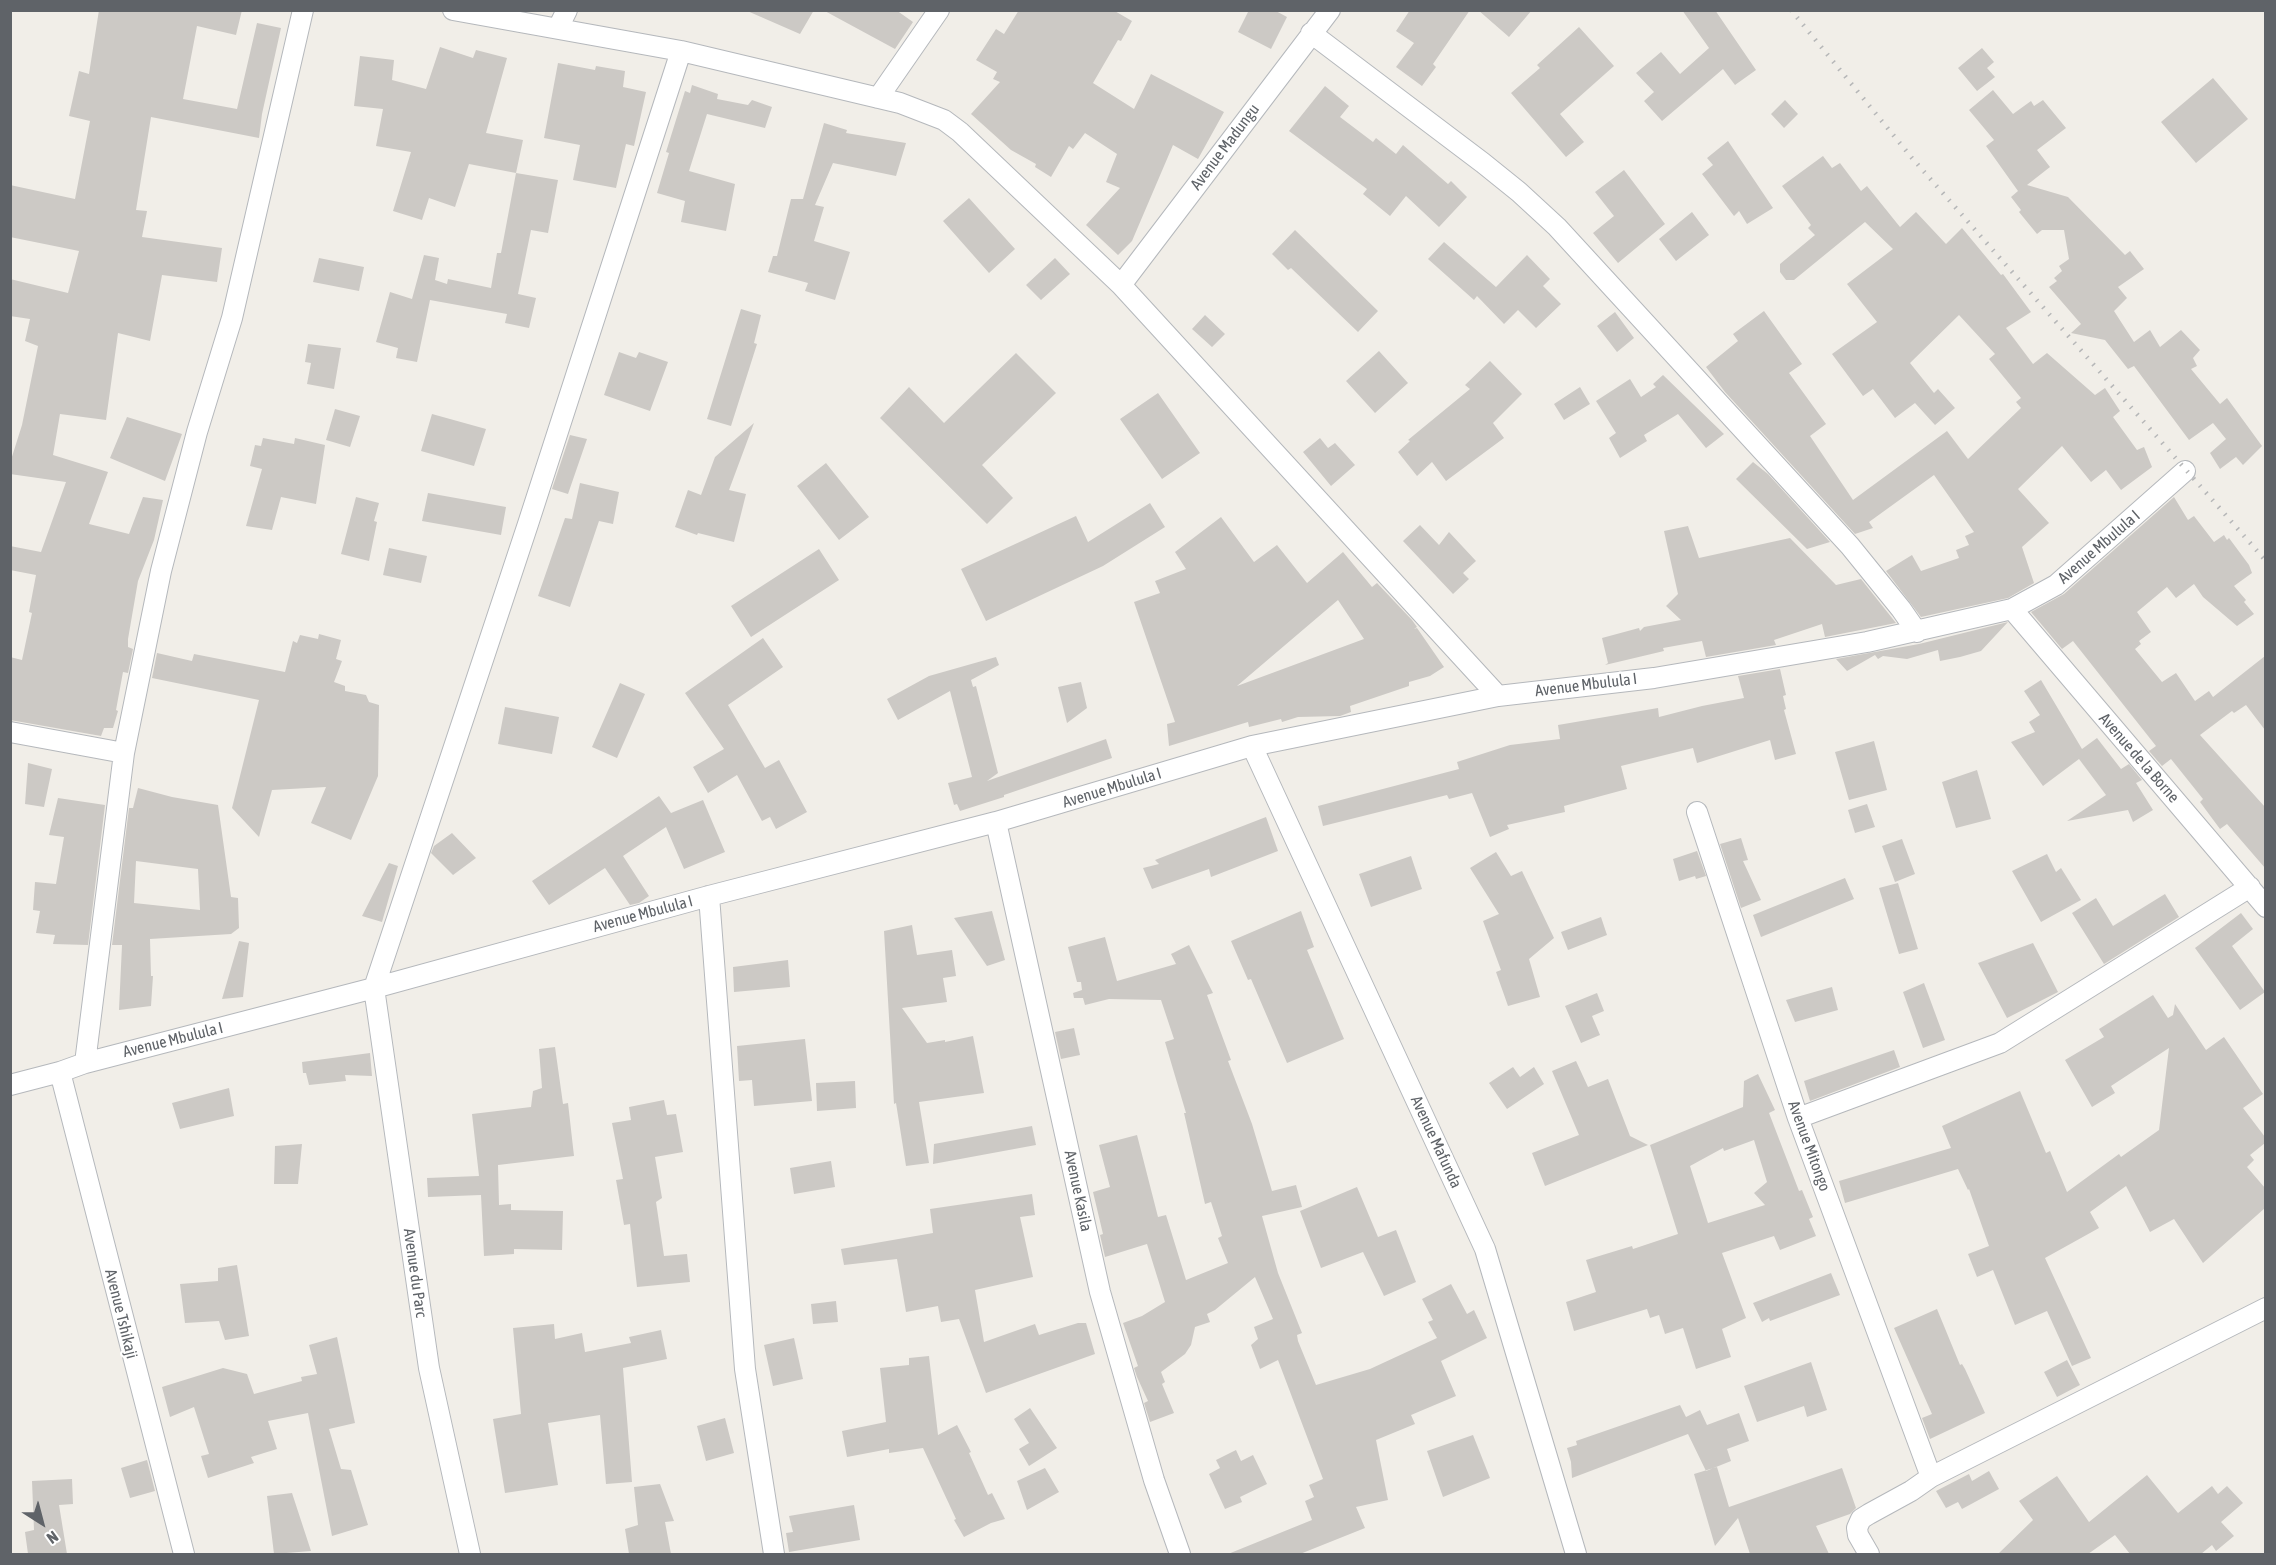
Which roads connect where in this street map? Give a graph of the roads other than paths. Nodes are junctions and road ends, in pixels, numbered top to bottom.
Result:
1 (303, 10) edge
2 (453, 10) edge
3 (567, 10) edge
4 (939, 10) edge
5 (1330, 10) edge
6 (558, 28) junction
7 (1311, 33) junction
8 (681, 51) junction
9 (878, 98) junction
10 (1121, 285) junction
11 (2185, 471) dead end
12 (2012, 609) junction
13 (1917, 632) junction
14 (1498, 696) junction
15 (10, 732) edge
16 (1252, 746) junction
17 (124, 753) junction
18 (1697, 812) dead end
19 (996, 822) junction
20 (2250, 887) junction
21 (709, 896) junction
22 (2265, 907) edge
23 (374, 988) junction
24 (85, 1063) junction
25 (60, 1072) junction
26 (10, 1085) edge
27 (1798, 1118) junction
28 (2265, 1308) edge
29 (1930, 1477) junction
30 (184, 1554) edge
31 (470, 1554) edge
32 (774, 1554) edge
33 (1180, 1554) edge
34 (1576, 1554) edge
35 (1869, 1554) edge

1 - 17 street
2 - 6 street
3 - 6 street
4 - 9 street
5 - 7 street, Avenue Madungu
6 - 8 street
7 - 10 street, Avenue Madungu
7 - 13 street
8 - 9 street
8 - 23 street
9 - 10 street
10 - 14 street
11 - 12 street, Avenue Mbulula I
12 - 13 street, Avenue Mbulula I
12 - 20 street, Avenue de la Borne
13 - 14 street, Avenue Mbulula I
14 - 16 street, Avenue Mbulula I
15 - 17 street
16 - 19 street, Avenue Mbulula I
16 - 34 street, Avenue Mafunda
17 - 24 street
18 - 27 street, Avenue Mitongo
19 - 21 street, Avenue Mbulula I
19 - 33 street, Avenue Kasila
20 - 22 street, Avenue de la Borne
20 - 27 street
21 - 23 street, Avenue Mbulula I
21 - 32 street
23 - 24 street, Avenue Mbulula I
23 - 31 street, Avenue du Parc
24 - 25 street, Avenue Mbulula I
25 - 26 street, Avenue Mbulula I
25 - 30 street, Avenue Tshikaji
27 - 29 street, Avenue Mitongo
28 - 29 street
29 - 35 street

